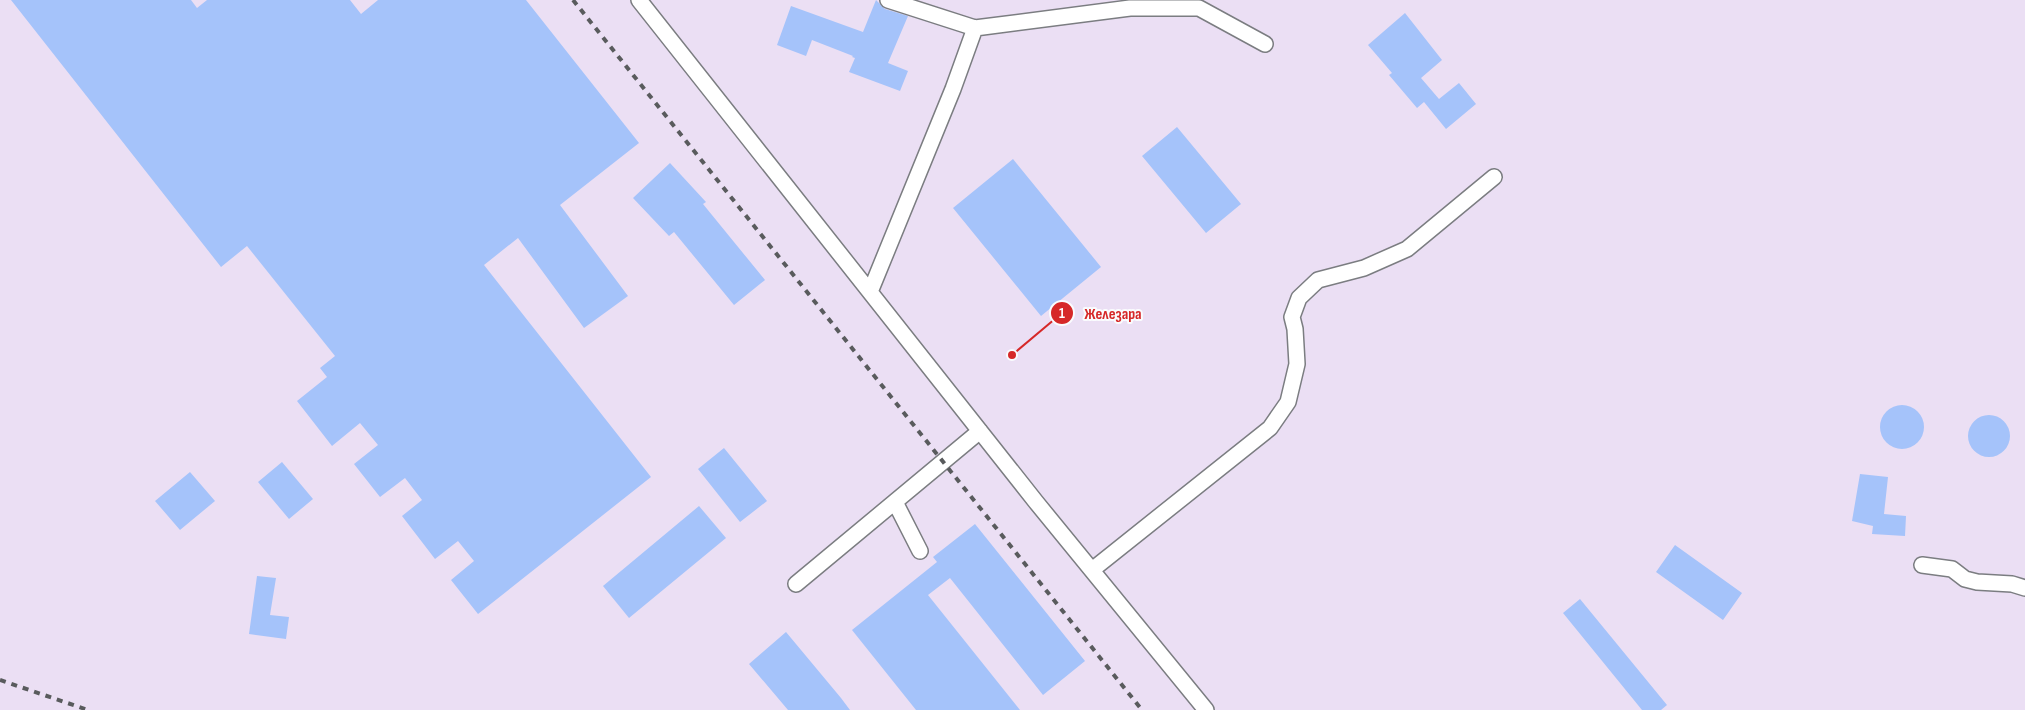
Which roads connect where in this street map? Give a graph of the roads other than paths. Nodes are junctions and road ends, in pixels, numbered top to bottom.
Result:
1 (639, 0) edge
2 (888, 0) edge
3 (975, 28) junction
4 (1265, 44) dead end
5 (1494, 177) dead end
6 (870, 292) junction
7 (980, 431) junction
8 (895, 502) junction
9 (920, 551) dead end
10 (1922, 565) dead end
11 (1092, 570) junction
12 (796, 584) dead end
13 (2025, 588) edge
14 (1206, 710) edge

1 - 6 lane
2 - 3 lane
3 - 4 lane
3 - 6 lane
5 - 11 lane
6 - 7 lane
7 - 8 lane
7 - 11 lane
8 - 9 lane
8 - 12 lane
10 - 13 lane
11 - 14 lane

